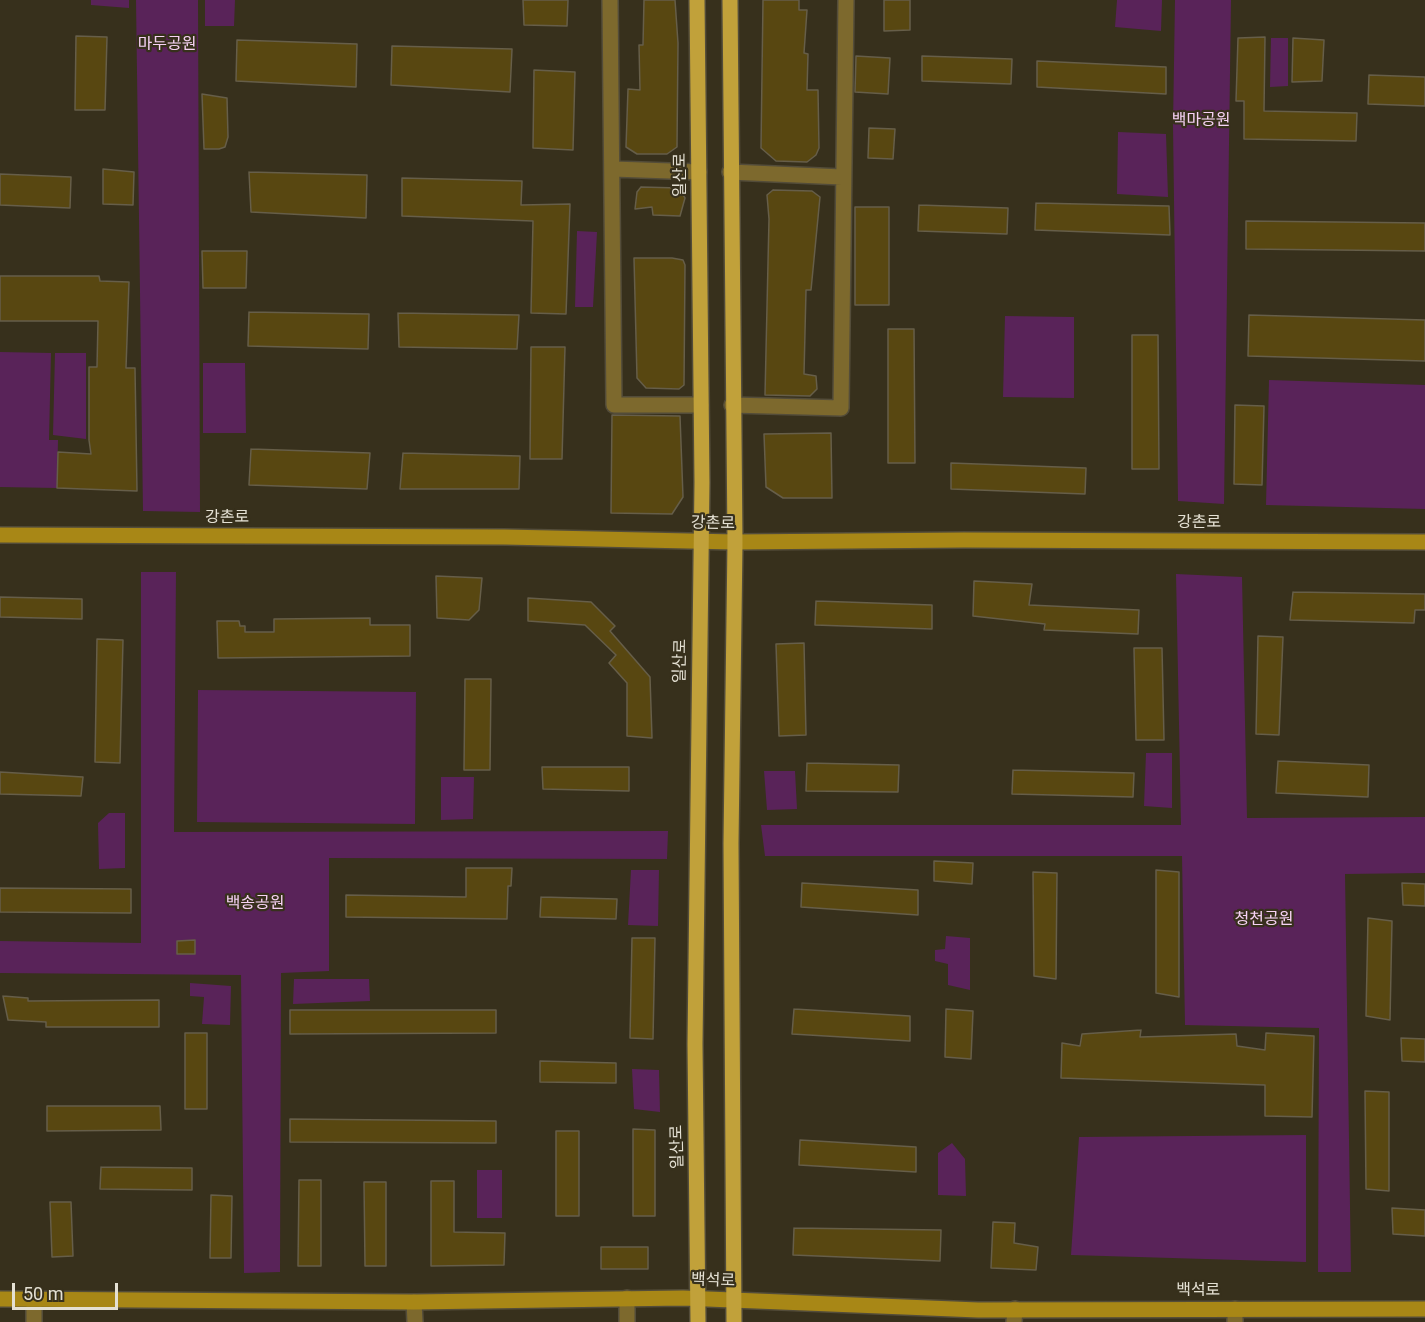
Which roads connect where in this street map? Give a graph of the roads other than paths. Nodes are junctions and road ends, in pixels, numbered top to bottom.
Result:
1 (610, 0) edge
2 (697, 0) edge
3 (730, 0) edge
4 (846, 0) edge
5 (613, 169) junction
6 (699, 171) junction
7 (730, 172) junction
8 (842, 177) junction
9 (701, 405) junction
10 (732, 405) junction
11 (0, 535) edge
12 (701, 541) junction
13 (735, 542) junction
14 (1425, 542) edge
15 (627, 1298) junction
16 (0, 1299) edge
17 (698, 1299) junction
18 (34, 1300) junction
19 (734, 1300) junction
20 (414, 1302) junction
21 (1425, 1309) edge
22 (1235, 1315) edge
23 (1014, 1316) edge
24 (34, 1322) edge
25 (415, 1322) edge
26 (627, 1322) edge
27 (698, 1322) edge
28 (734, 1322) edge

1 - 5 street
2 - 6 main road, 일산로
3 - 7 main road
4 - 8 street
5 - 6 street
5 - 9 street
6 - 9 main road, 일산로
7 - 8 street
7 - 10 main road
8 - 10 street
9 - 12 main road, 일산로
10 - 13 main road
11 - 12 main road, 강촌로
12 - 13 main road, 강촌로
12 - 17 main road, 일산로
13 - 14 main road, 강촌로
13 - 19 main road
15 - 17 main road, 백석로
15 - 20 main road, 백석로
15 - 26 street
16 - 18 main road, 백석로
17 - 19 main road, 백석로
17 - 27 main road, 일산로
18 - 20 main road, 백석로
18 - 24 street
19 - 23 main road, 백석로
19 - 28 main road
20 - 25 street
21 - 22 main road, 백석로
22 - 23 main road, 백석로

